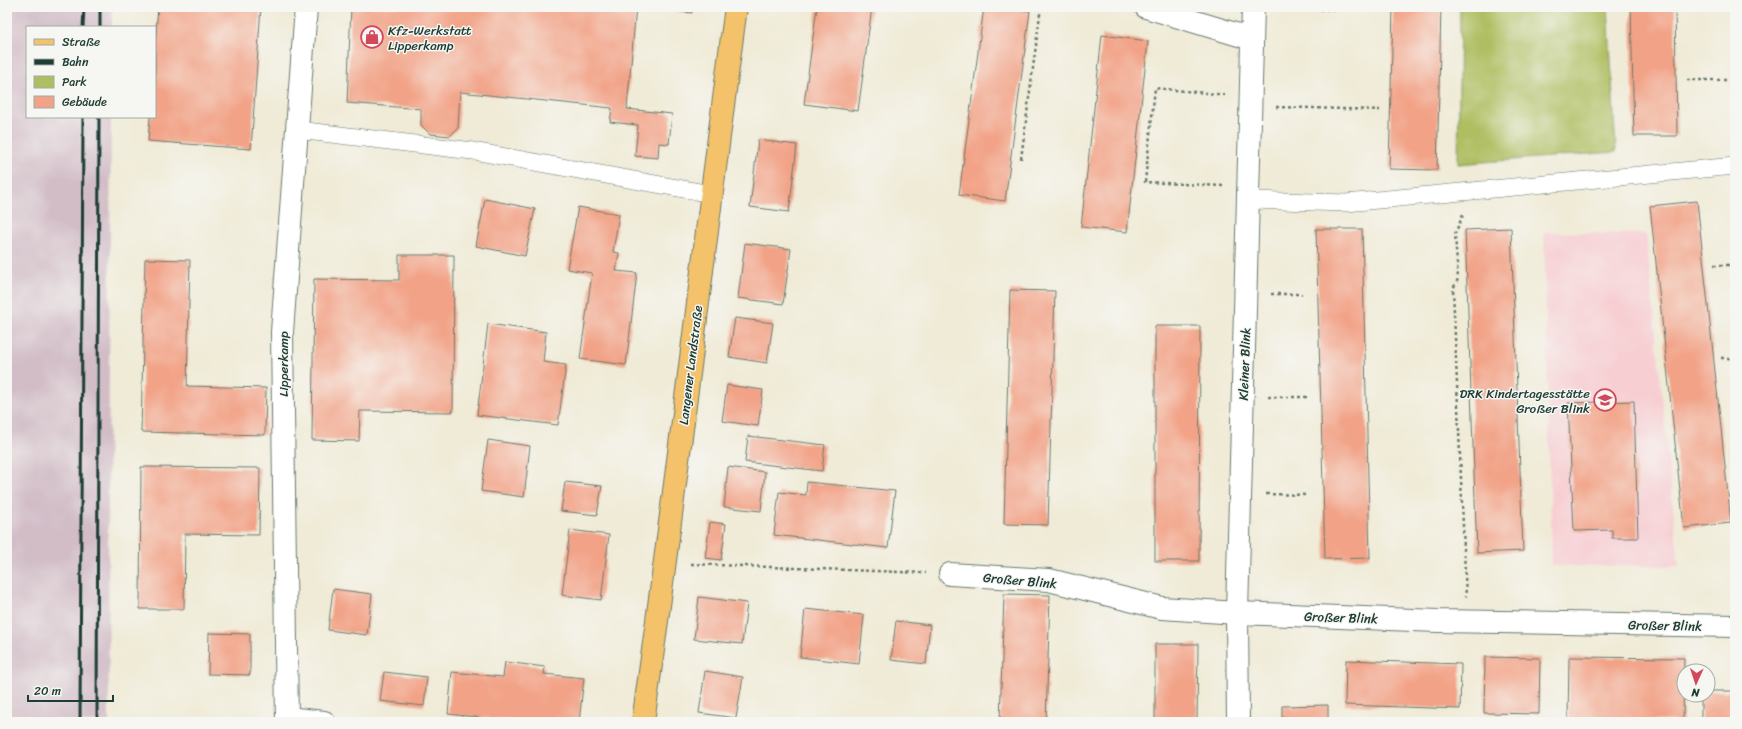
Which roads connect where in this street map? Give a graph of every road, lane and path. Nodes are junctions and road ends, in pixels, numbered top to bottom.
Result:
1 (306, 7) edge
2 (736, 7) edge
3 (1040, 7) edge
4 (1146, 7) edge
5 (1253, 8) edge
6 (1382, 10) dead end
7 (1252, 39) junction
8 (1687, 80) dead end
9 (1735, 80) edge
10 (1250, 102) junction
11 (1380, 110) dead end
12 (298, 130) junction
13 (1021, 159) dead end
14 (1735, 166) edge
15 (1462, 192) junction
16 (711, 194) junction
17 (1249, 194) junction
18 (1714, 265) dead end
19 (1735, 265) edge
20 (1246, 294) junction
21 (1302, 294) dead end
22 (1721, 358) dead end
23 (1735, 358) edge
24 (1244, 397) junction
25 (1310, 397) dead end
26 (1731, 461) dead end
27 (1735, 461) edge
28 (1241, 494) junction
29 (1308, 495) dead end
30 (666, 563) junction
31 (950, 574) joint
32 (1237, 613) junction
33 (1467, 621) junction
34 (1735, 626) edge
35 (287, 720) edge
36 (324, 722) edge
37 (643, 722) edge
38 (1238, 722) edge

1 - 12 street, Lipperkamp
2 - 16 main road, Langener Landstraße
3 - 13 path
4 - 7 street
5 - 6 path
5 - 7 street, Kleiner Blink
7 - 10 street, Kleiner Blink
8 - 9 path
10 - 11 path
10 - 17 street, Kleiner Blink
10 - 17 path
12 - 16 lane
12 - 35 street, Lipperkamp
14 - 15 lane
15 - 17 lane
15 - 33 path
16 - 30 main road, Langener Landstraße
17 - 20 street, Kleiner Blink
18 - 19 path
20 - 21 path
20 - 24 street, Kleiner Blink
22 - 23 path
24 - 25 path
24 - 28 street, Kleiner Blink
26 - 27 path
28 - 29 path
28 - 32 street, Kleiner Blink
30 - 31 path
30 - 37 main road, Langener Landstraße
31 - 32 street, Großer Blink
32 - 33 street, Großer Blink
32 - 38 street, Kleiner Blink
33 - 34 street, Großer Blink
35 - 36 street

